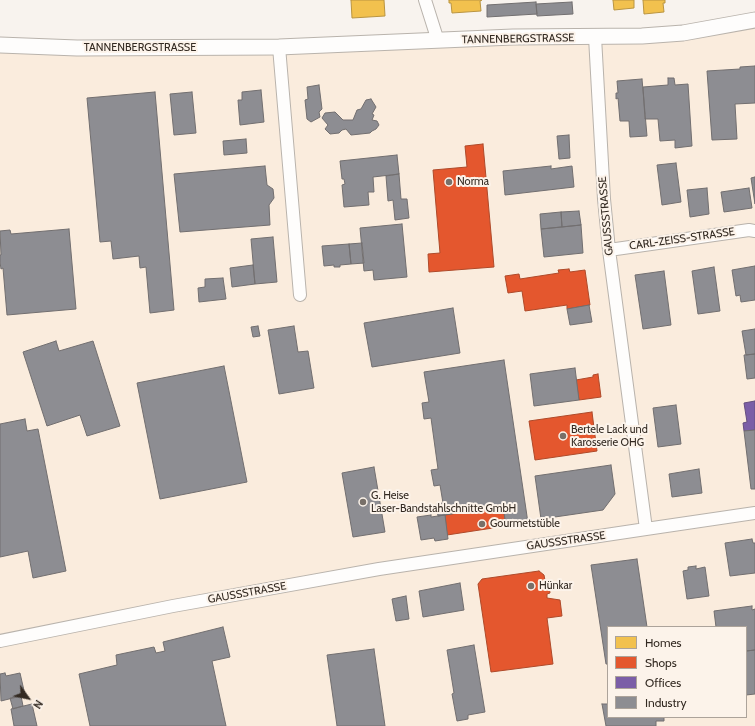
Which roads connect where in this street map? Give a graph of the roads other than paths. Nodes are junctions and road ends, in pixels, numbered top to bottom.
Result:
1 (425, 0) edge
2 (755, 20) edge
3 (595, 38) junction
4 (438, 41) junction
5 (0, 45) edge
6 (279, 47) junction
7 (755, 232) edge
8 (609, 250) junction
9 (300, 295) dead end
10 (755, 513) edge
11 (646, 529) junction
12 (0, 641) edge

1 - 4 street
2 - 3 street, TANNENBERGSTRASSE
3 - 4 street, TANNENBERGSTRASSE
3 - 8 street, GAUSSSTRASSE
4 - 6 street, TANNENBERGSTRASSE
5 - 6 street, TANNENBERGSTRASSE
6 - 9 street
7 - 8 street, CARL-ZEISS-STRASSE
8 - 11 street, GAUSSSTRASSE
10 - 11 street
11 - 12 street, GAUSSSTRASSE

